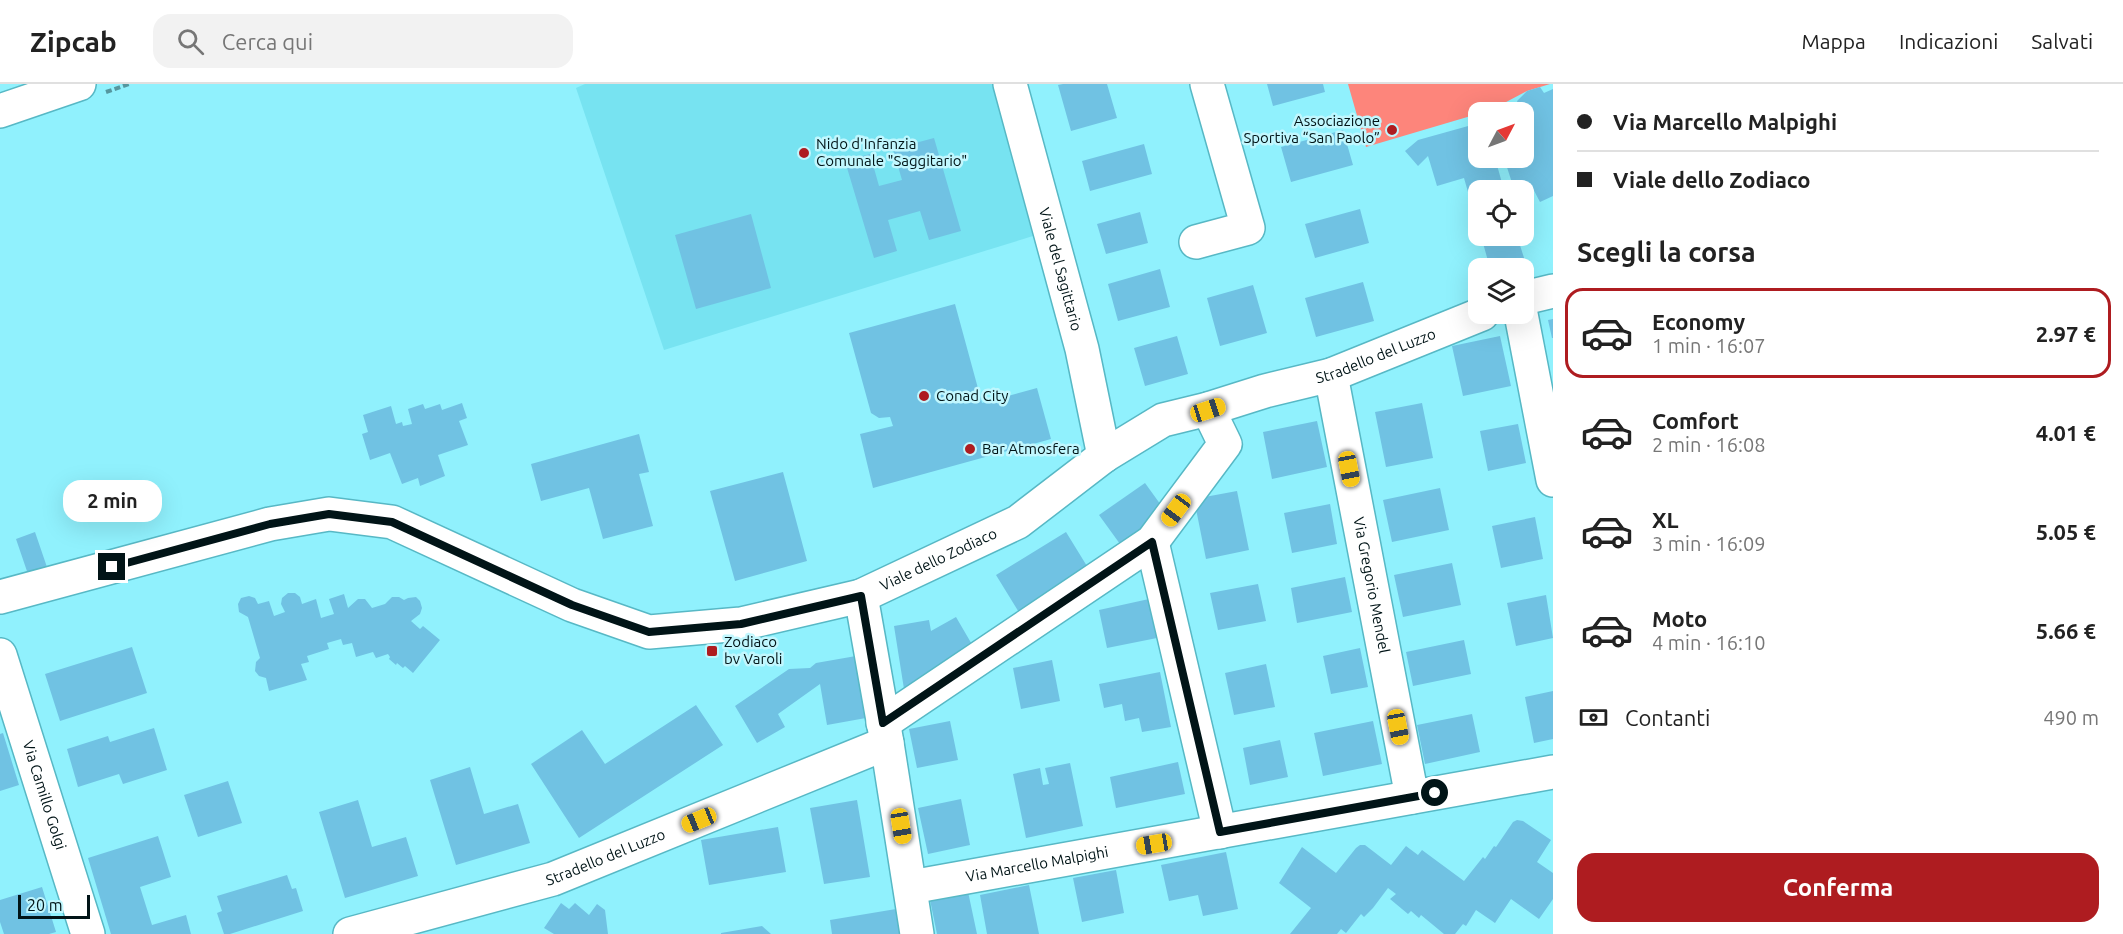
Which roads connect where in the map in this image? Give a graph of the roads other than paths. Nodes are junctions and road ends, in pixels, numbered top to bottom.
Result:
1 (80, 84) edge
2 (1010, 84) edge
3 (1207, 84) edge
4 (0, 111) edge
5 (1196, 242) dead end
6 (1553, 291) edge
7 (1534, 296) edge
8 (1468, 320) edge
9 (1523, 324) edge
10 (1331, 375) junction
11 (1265, 391) joint
12 (1208, 410) junction
13 (1104, 456) junction
14 (1553, 480) edge
15 (1152, 542) junction
16 (861, 596) junction
17 (0, 597) edge
18 (0, 656) edge
19 (885, 733) junction
20 (1553, 772) edge
21 (1412, 797) junction
22 (1220, 832) junction
23 (911, 887) junction
24 (88, 934) edge
25 (350, 934) edge
26 (916, 934) edge

1 - 4 street
2 - 13 street, Viale del Sagittario
3 - 5 street
6 - 7 street
8 - 10 street, Stradello del Luzzo
9 - 14 street
10 - 11 street, Stradello del Luzzo
10 - 21 street, Via Gregorio Mendel
11 - 12 street, Viale dello Zodiaco
12 - 13 street, Viale dello Zodiaco
12 - 15 street, Stradello del Luzzo
13 - 16 street, Viale dello Zodiaco
15 - 19 street, Stradello del Luzzo
15 - 22 street
16 - 17 street, Viale dello Zodiaco
16 - 19 street
18 - 24 street, Via Camillo Golgi
19 - 23 street
19 - 25 street, Stradello del Luzzo
20 - 21 street, Via Marcello Malpighi
21 - 22 street, Via Marcello Malpighi
22 - 23 street, Via Marcello Malpighi
23 - 26 street

